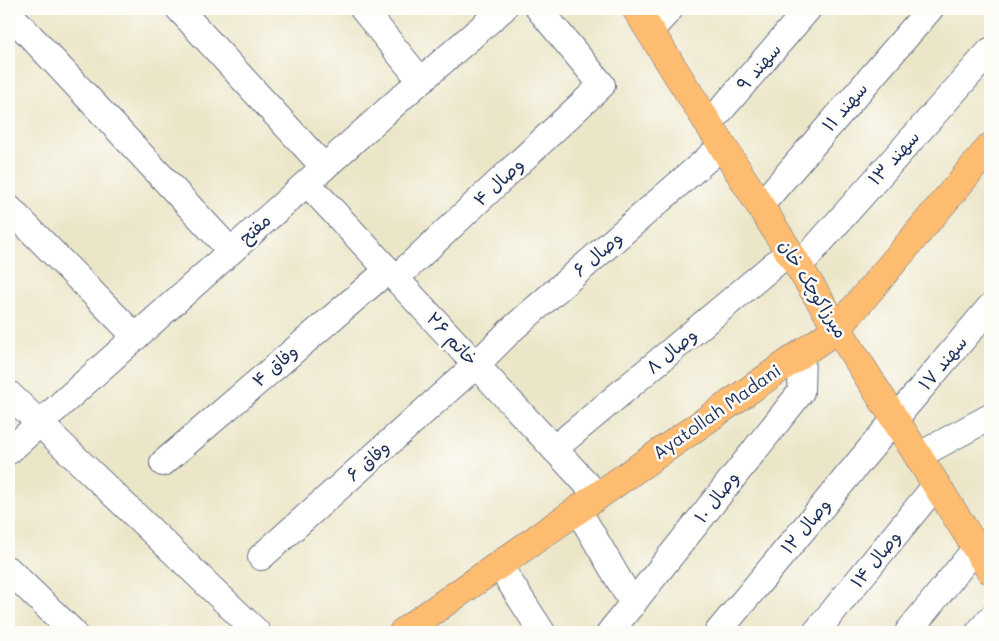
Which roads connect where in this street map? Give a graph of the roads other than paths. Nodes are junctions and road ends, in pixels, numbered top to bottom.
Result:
1 (179, 9) edge
2 (362, 9) edge
3 (503, 9) edge
4 (539, 9) edge
5 (670, 9) edge
6 (808, 9) edge
7 (930, 9) edge
8 (9, 13) edge
9 (643, 20) edge
10 (990, 51) edge
11 (421, 81) junction
12 (716, 135) junction
13 (990, 147) edge
14 (316, 175) junction
15 (760, 206) junction
16 (9, 208) edge
17 (231, 251) junction
18 (794, 259) junction
19 (392, 274) junction
20 (990, 308) edge
21 (838, 328) junction
22 (136, 337) junction
23 (802, 353) junction
24 (476, 365) junction
25 (9, 394) edge
26 (990, 417) edge
27 (895, 419) junction
28 (39, 424) junction
29 (554, 449) junction
30 (9, 451) edge
31 (918, 456) junction
32 (163, 463) dead end
33 (936, 485) junction
34 (588, 503) junction
35 (261, 557) dead end
36 (983, 559) edge
37 (499, 565) junction
38 (9, 570) edge
39 (633, 604) junction
40 (990, 619) edge
41 (73, 632) edge
42 (257, 632) edge
43 (403, 632) edge
44 (542, 632) edge
45 (610, 632) edge
46 (718, 632) edge
47 (816, 632) edge
48 (908, 632) edge
49 (979, 632) edge

1 - 14 street, خاتم ۲۶
2 - 11 street
3 - 11 street, مفتح
4 - 19 street, وصال ۴
5 - 9 street
6 - 12 street, سهند ۹
7 - 15 street, سهند ۱۱
8 - 17 street
9 - 12 main road, میرزاکوچک خان
10 - 18 street, سهند ۱۳
11 - 14 street, مفتح
12 - 15 main road, میرزاکوچک خان
12 - 24 street, وصال ۶
13 - 21 main road, Ayatollah Madani
14 - 17 street, مفتح
14 - 19 street, خاتم ۲۶
15 - 18 main road, میرزاکوچک خان
16 - 22 street
17 - 22 street, مفتح
18 - 21 main road, میرزاکوچک خان
18 - 29 street, وصال ۸
19 - 24 street, خاتم ۲۶
19 - 32 street, وفاق ۴
20 - 27 street, سهند ۱۷
21 - 23 main road, Ayatollah Madani
21 - 27 main road, میرزاکوچک خان
22 - 28 street, مفتح
23 - 34 main road, Ayatollah Madani
23 - 39 street, وصال ۱۰
24 - 29 street, خاتم ۲۶
24 - 35 street, وفاق ۶
25 - 28 street
26 - 31 street
27 - 31 main road, میرزاکوچک خان
27 - 46 street, وصال ۱۲
28 - 30 street, مفتح
28 - 42 street
29 - 34 street, خاتم ۲۶
31 - 33 main road, میرزاکوچک خان
33 - 36 main road, میرزاکوچک خان
33 - 47 street, وصال ۱۴
34 - 37 main road, Ayatollah Madani
34 - 39 street, خاتم ۲۶
36 - 48 street
37 - 43 main road, Ayatollah Madani
37 - 44 street
38 - 41 street
39 - 45 street, وصال ۱۰
40 - 49 street

